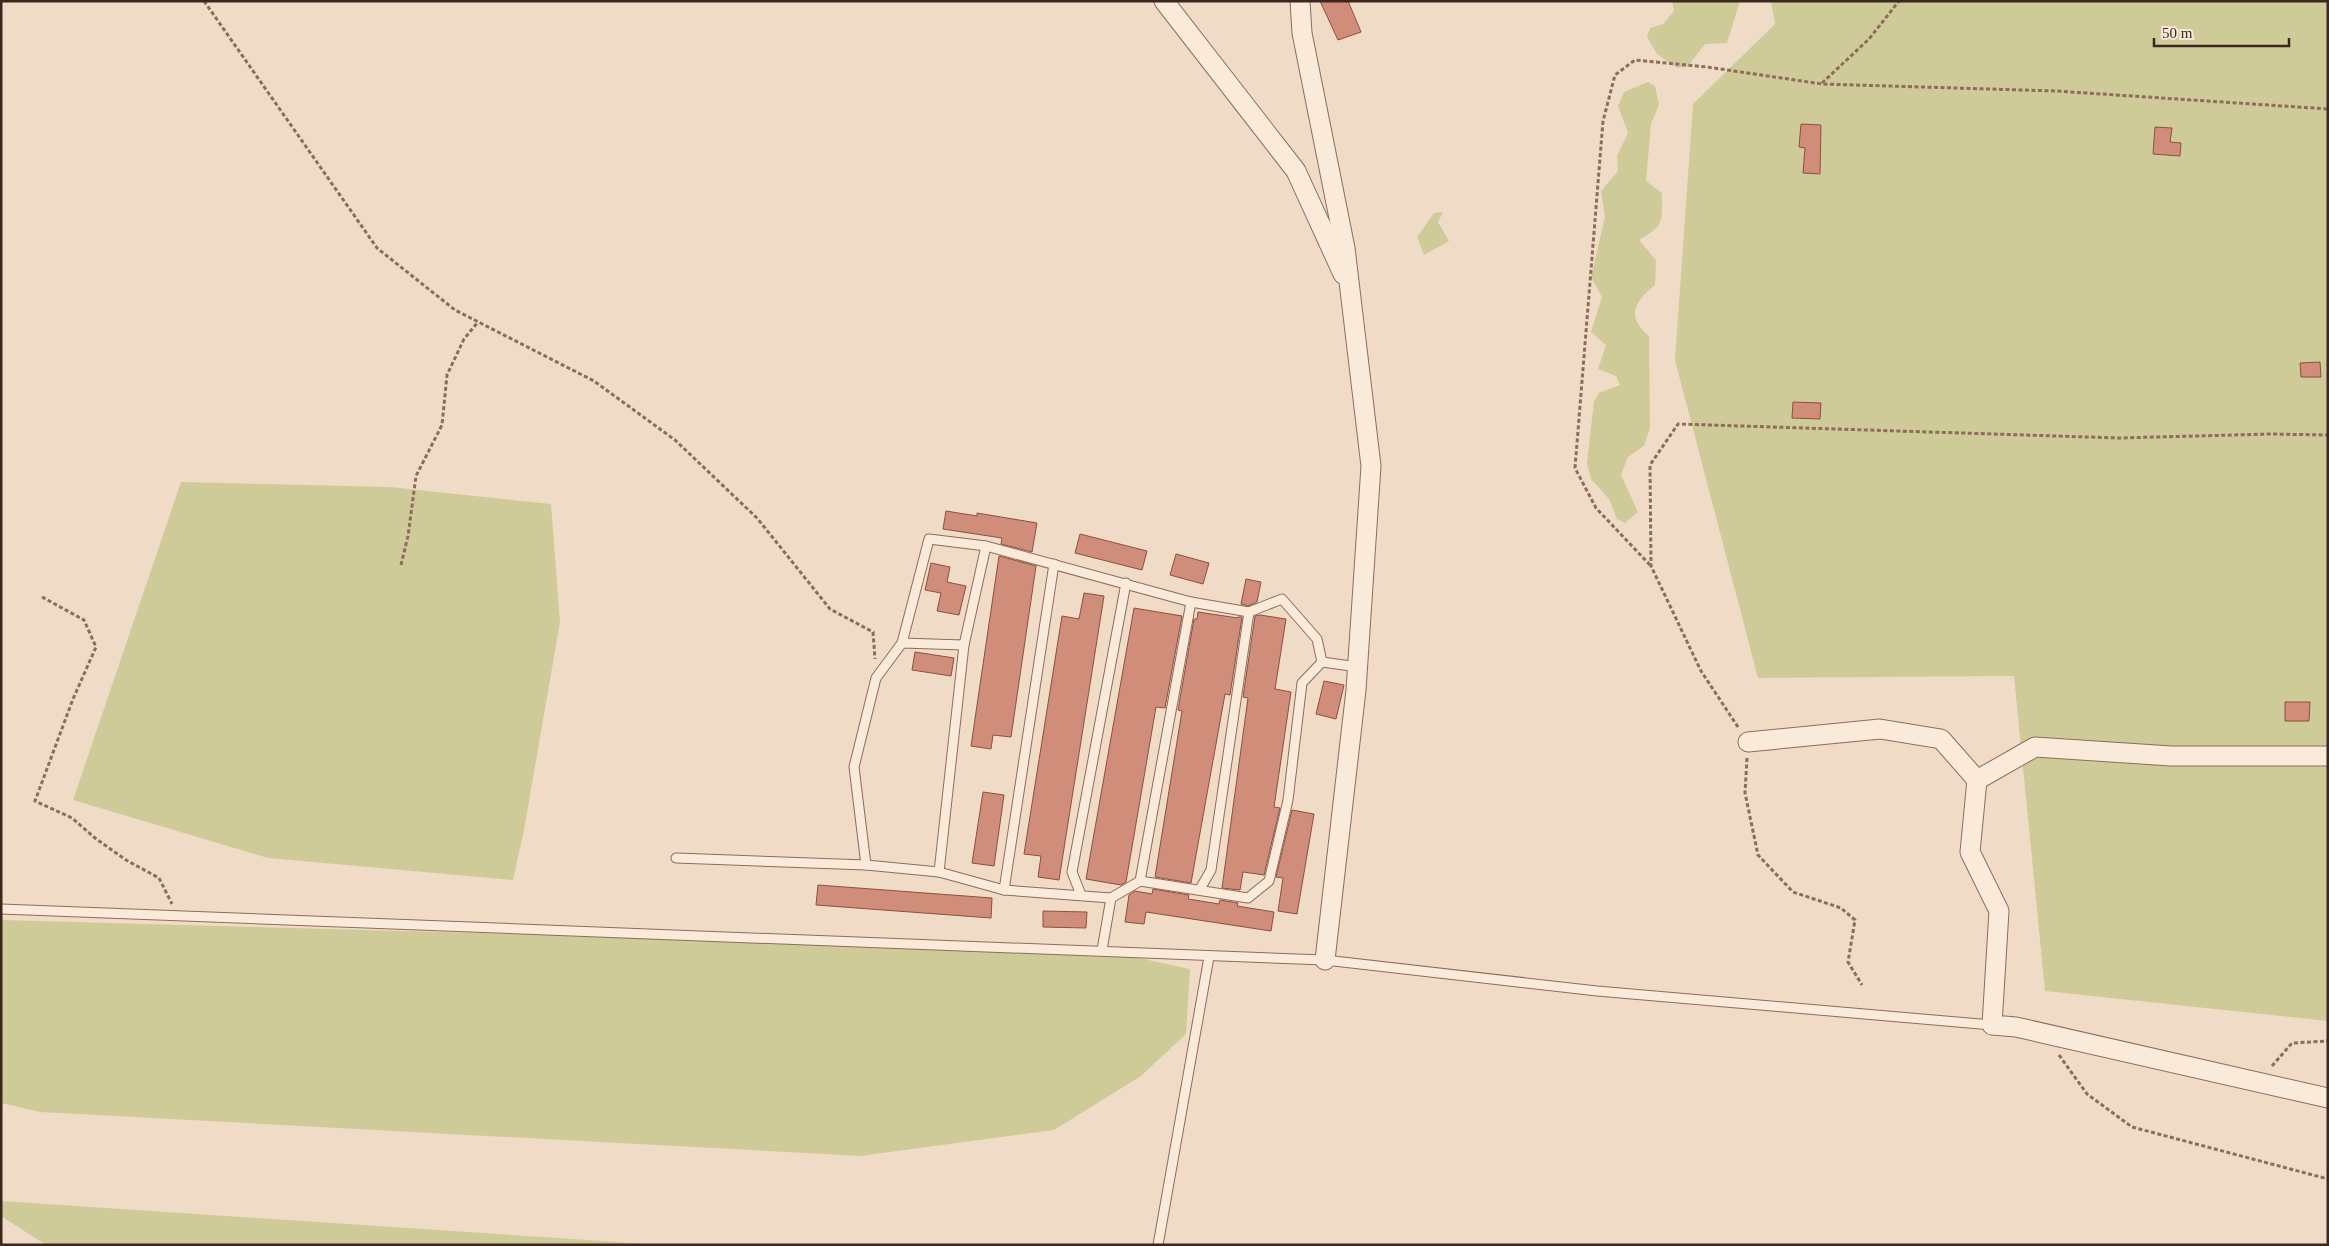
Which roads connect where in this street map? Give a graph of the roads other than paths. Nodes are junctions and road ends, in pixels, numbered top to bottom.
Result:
1 (1164, 1) edge
2 (1300, 1) edge
3 (1350, 290) junction
4 (986, 546) junction
5 (1054, 564) junction
6 (1126, 584) junction
7 (1190, 602) junction
8 (1249, 612) junction
9 (902, 643) junction
10 (964, 645) junction
11 (1322, 662) junction
12 (1358, 667) junction
13 (1748, 742) road end
14 (2328, 756) edge
15 (1977, 780) junction
16 (676, 858) dead end
17 (866, 865) junction
18 (939, 872) junction
19 (1140, 881) junction
20 (1200, 889) junction
21 (1004, 890) junction
22 (1081, 896) junction
23 (1111, 898) junction
24 (1, 909) edge
25 (1102, 950) junction
26 (1209, 957) junction
27 (1325, 960) junction
28 (1992, 1025) junction
29 (2328, 1098) edge
30 (1158, 1245) edge

1 - 3 street
2 - 3 street
3 - 12 street
4 - 5 lane
4 - 9 lane
4 - 10 lane
5 - 6 lane
5 - 21 lane
6 - 7 lane
6 - 22 lane
7 - 8 lane
7 - 19 lane
8 - 11 lane
8 - 20 lane
9 - 10 lane
9 - 17 lane
10 - 18 lane
11 - 12 lane
11 - 20 lane
12 - 27 street
13 - 15 street
14 - 15 street
15 - 28 street
16 - 17 lane
17 - 18 lane
18 - 21 lane
19 - 20 lane
19 - 23 lane
21 - 22 lane
22 - 23 lane
23 - 25 lane
24 - 25 lane
25 - 26 lane
26 - 27 lane
26 - 30 lane
27 - 28 lane
28 - 29 street

